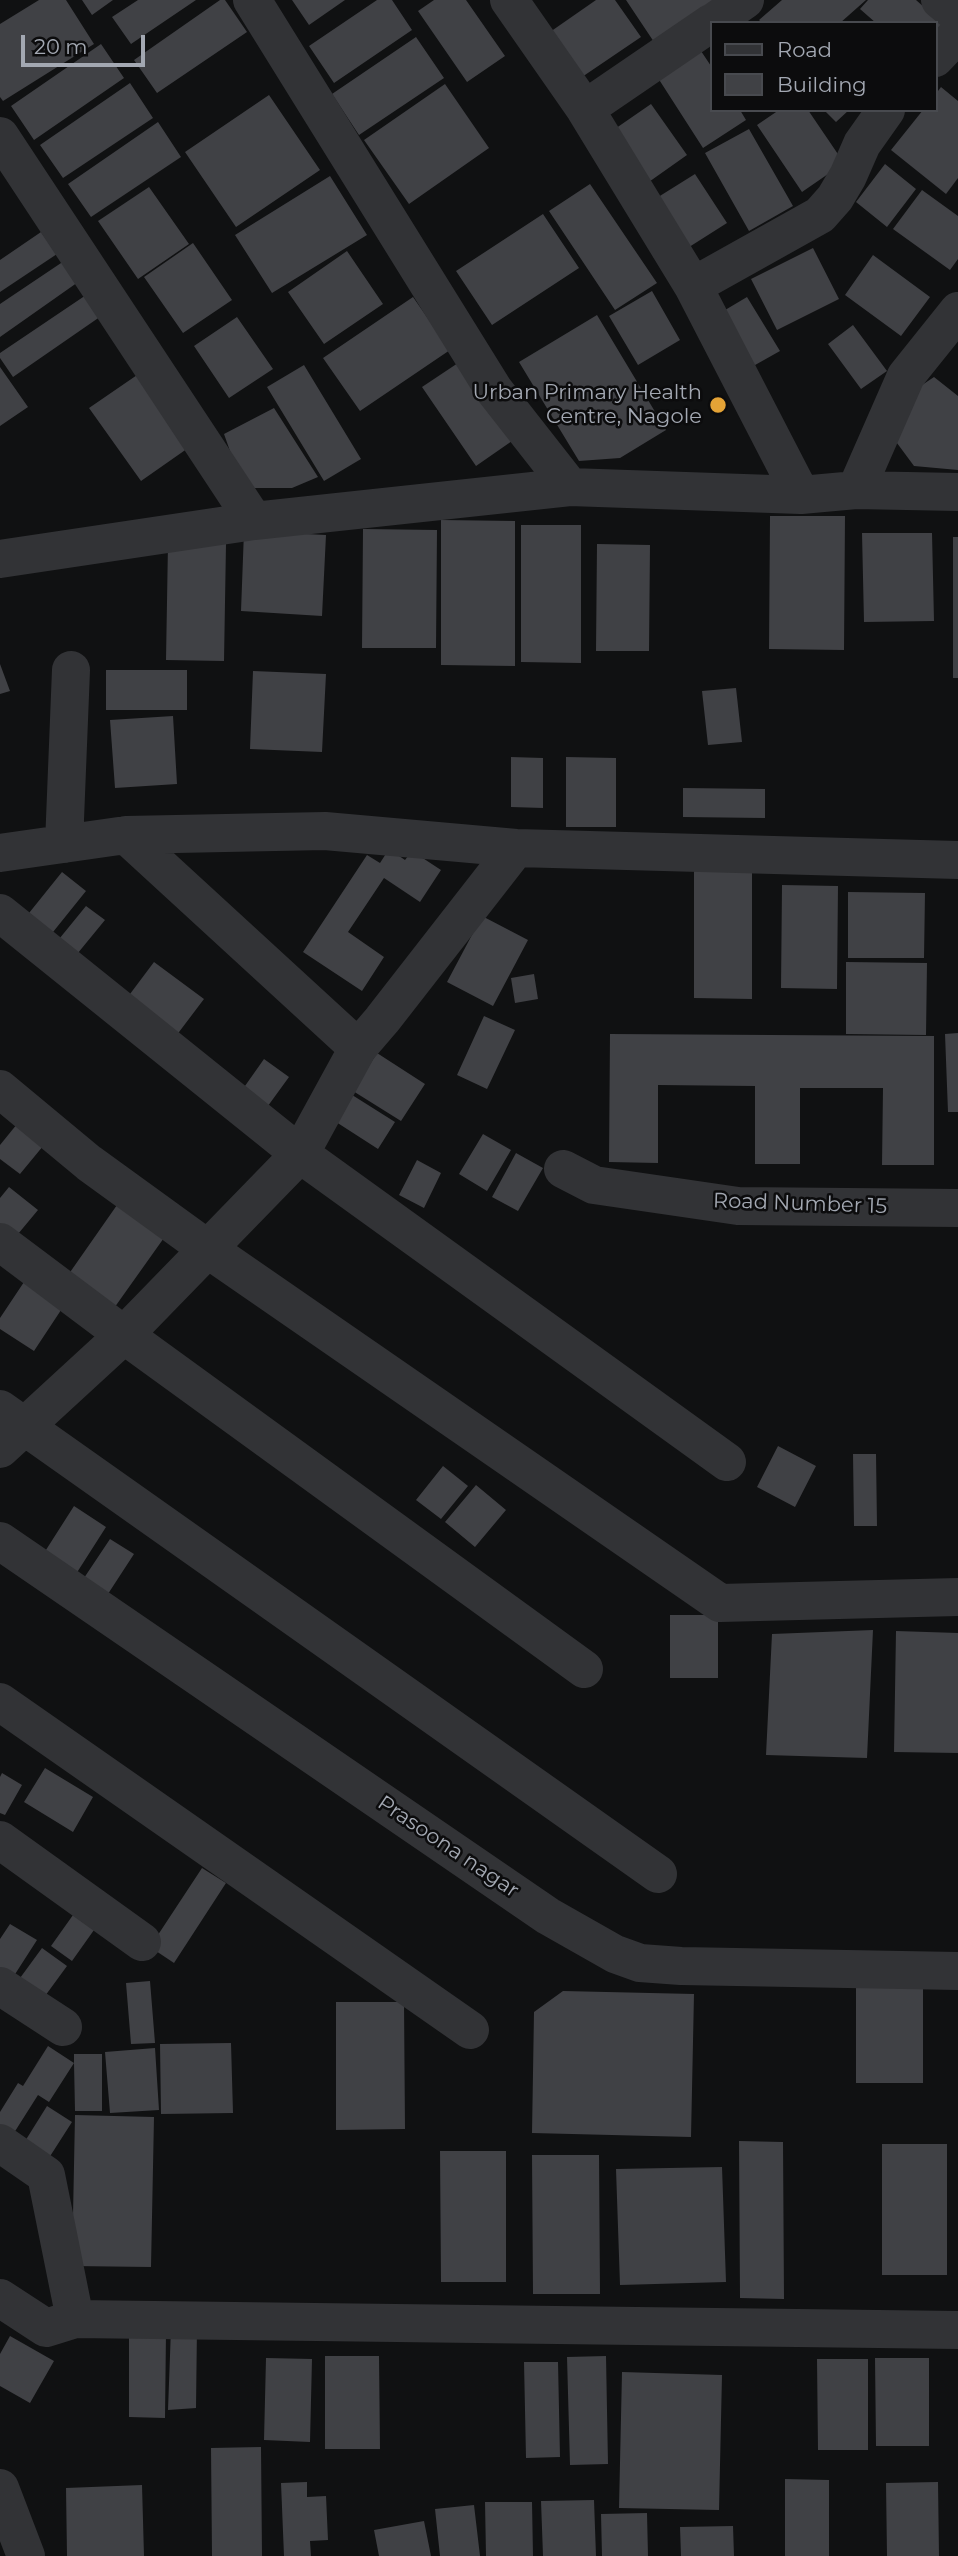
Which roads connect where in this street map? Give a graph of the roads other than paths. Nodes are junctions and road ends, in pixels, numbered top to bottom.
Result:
1 (253, 0) edge
2 (509, 0) edge
3 (745, 0) edge
4 (940, 0) edge
5 (958, 15) edge
6 (714, 21) edge
7 (710, 24) edge
8 (958, 34) edge
9 (937, 56) edge
10 (585, 109) junction
11 (885, 112) edge
12 (0, 136) edge
13 (693, 286) junction
14 (958, 312) edge
15 (570, 487) junction
16 (856, 490) junction
17 (958, 492) edge
18 (801, 495) junction
19 (254, 521) junction
20 (0, 559) edge
21 (71, 670) dead end
22 (126, 835) junction
23 (64, 844) junction
24 (516, 848) junction
25 (0, 853) edge
26 (958, 860) edge
27 (0, 913) edge
28 (358, 1048) junction
29 (0, 1089) edge
30 (300, 1154) junction
31 (563, 1169) dead end
32 (958, 1208) edge
33 (0, 1242) edge
34 (209, 1250) junction
35 (124, 1335) junction
36 (8, 1428) edge
37 (727, 1462) dead end
38 (0, 1541) edge
39 (958, 1597) edge
40 (584, 1669) dead end
41 (0, 1702) edge
42 (0, 1840) edge
43 (658, 1874) dead end
44 (142, 1942) dead end
45 (958, 1971) edge
46 (0, 1986) edge
47 (63, 2027) dead end
48 (470, 2030) dead end
49 (0, 2143) edge
50 (0, 2298) edge
51 (75, 2319) junction
52 (958, 2330) edge
53 (1, 2490) edge
54 (26, 2556) edge

1 - 15 street
2 - 10 street
3 - 6 street
4 - 5 street
7 - 10 street
8 - 9 street
10 - 13 street
11 - 13 street
12 - 19 street
13 - 18 street
14 - 16 street
15 - 18 street
15 - 19 street
16 - 17 street
16 - 18 street
19 - 20 street
21 - 23 street
22 - 23 street
22 - 24 street
22 - 28 street
23 - 25 street
24 - 26 street
24 - 28 street
27 - 30 street
28 - 30 street
29 - 34 street
30 - 34 street
30 - 37 street
31 - 32 street, Road Number 15
33 - 35 street
34 - 35 street
34 - 39 street
35 - 36 street
35 - 40 street
36 - 43 street
38 - 45 street, Prasoona nagar
41 - 48 street
42 - 44 street
46 - 47 street
49 - 51 street
50 - 51 street
51 - 52 street
53 - 54 street

